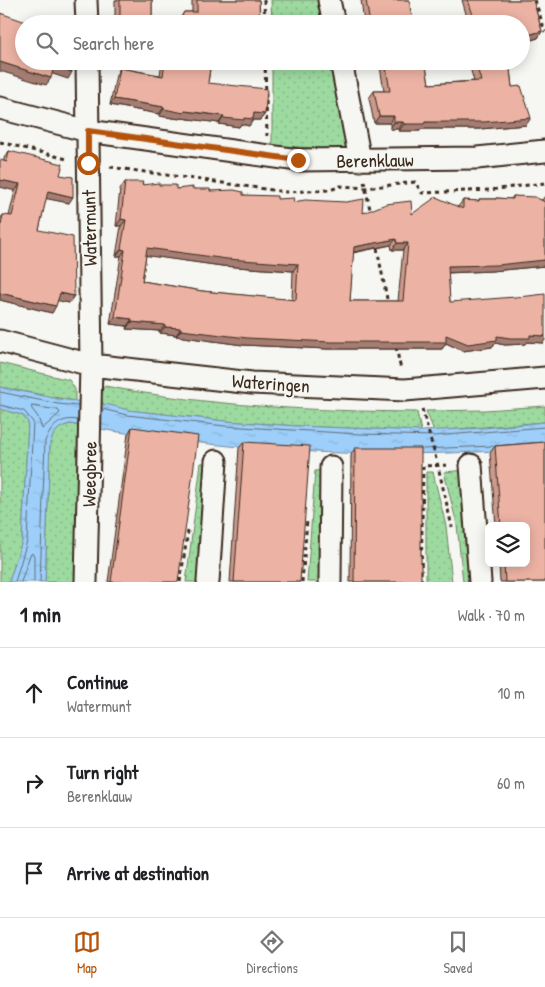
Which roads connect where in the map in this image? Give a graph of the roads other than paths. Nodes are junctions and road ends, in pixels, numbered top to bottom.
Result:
1 (86, 0) edge
2 (329, 0) edge
3 (87, 15) edge
4 (332, 15) edge
5 (87, 70) edge
6 (343, 70) edge
7 (0, 108) edge
8 (88, 131) junction
9 (545, 151) edge
10 (360, 160) junction
11 (0, 341) edge
12 (90, 376) junction
13 (545, 378) edge
14 (216, 461) dead end
15 (471, 465) road end
16 (331, 467) dead end
17 (86, 582) edge
18 (208, 582) edge
19 (330, 582) edge
20 (480, 582) edge

1 - 3 street
2 - 4 street
5 - 8 street, Watermunt
6 - 10 street
7 - 8 street, Berenklauw
8 - 10 street, Berenklauw
8 - 12 street, Watermunt
9 - 10 street, Berenklauw
11 - 12 street, Wateringen
12 - 13 street, Wateringen
12 - 17 street, Weegbree
14 - 18 street
15 - 20 street
16 - 19 street

